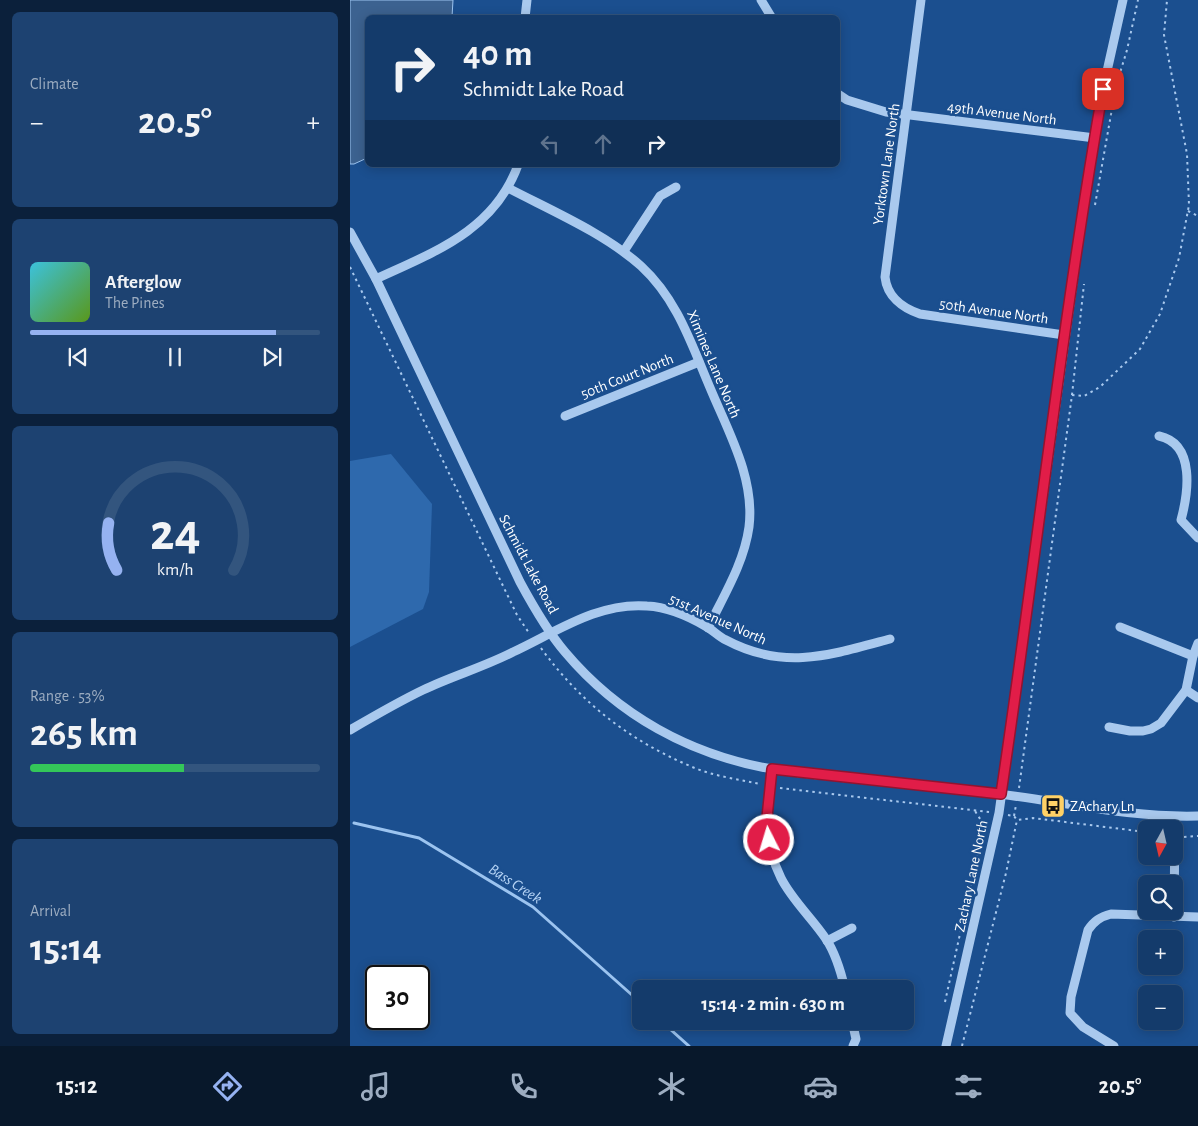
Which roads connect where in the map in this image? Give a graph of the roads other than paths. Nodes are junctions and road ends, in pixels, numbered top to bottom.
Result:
1 (528, 0) edge
2 (762, 0) edge
3 (921, 0) edge
4 (1123, 0) edge
5 (526, 15) edge
6 (770, 15) edge
7 (840, 95) edge
8 (907, 115) junction
9 (1094, 138) junction
10 (517, 167) edge
11 (676, 186) dead end
12 (508, 188) junction
13 (350, 232) edge
14 (624, 251) junction
15 (376, 279) junction
16 (920, 314) joint
17 (1064, 335) junction
18 (699, 362) junction
19 (565, 416) dead end
20 (1159, 436) dead end
21 (1198, 538) edge
22 (1120, 627) dead end
23 (708, 628) junction
24 (550, 632) junction
25 (890, 639) dead end
26 (1198, 643) edge
27 (1193, 656) junction
28 (1186, 690) junction
29 (1198, 698) edge
30 (1109, 727) dead end
31 (350, 730) edge
32 (772, 769) junction
33 (1001, 794) junction
34 (1198, 816) edge
35 (1175, 817) junction
36 (1175, 875) edge
37 (1138, 915) edge
38 (1183, 917) edge
39 (1198, 917) edge
40 (852, 928) dead end
41 (827, 941) junction
42 (843, 980) edge
43 (854, 1030) edge
44 (853, 1046) edge
45 (946, 1046) edge
46 (1114, 1046) edge

1 - 5 street
2 - 6 street
3 - 8 street, Yorktown Lane North
4 - 9 street, Zachary Lane North
7 - 8 street, 49th Avenue North
8 - 9 street, 49th Avenue North
8 - 16 street, Yorktown Lane North
9 - 17 street, Zachary Lane North
10 - 12 street
11 - 14 street
12 - 14 street, Ximines Lane North
12 - 15 street
13 - 15 street, Schmidt Lake Road
14 - 18 street, Ximines Lane North
15 - 24 street, Schmidt Lake Road
16 - 17 street, 50th Avenue North
17 - 33 street, Zachary Lane North
18 - 19 street, 50th Court North
18 - 23 street, Ximines Lane North
20 - 21 street
22 - 27 street
23 - 24 street, 51st Avenue North
23 - 25 street, 51st Avenue North
24 - 31 street, 51st Avenue North
24 - 32 street, Schmidt Lake Road
26 - 27 street
27 - 28 street
28 - 29 street
28 - 30 street
32 - 33 street, Schmidt Lake Road
32 - 41 street
33 - 35 street, Schmidt Lake Road
33 - 45 street, Zachary Lane North
34 - 35 street, Schmidt Lake Road
35 - 36 street
37 - 46 street
38 - 39 street
40 - 41 street
41 - 42 street
43 - 44 street

